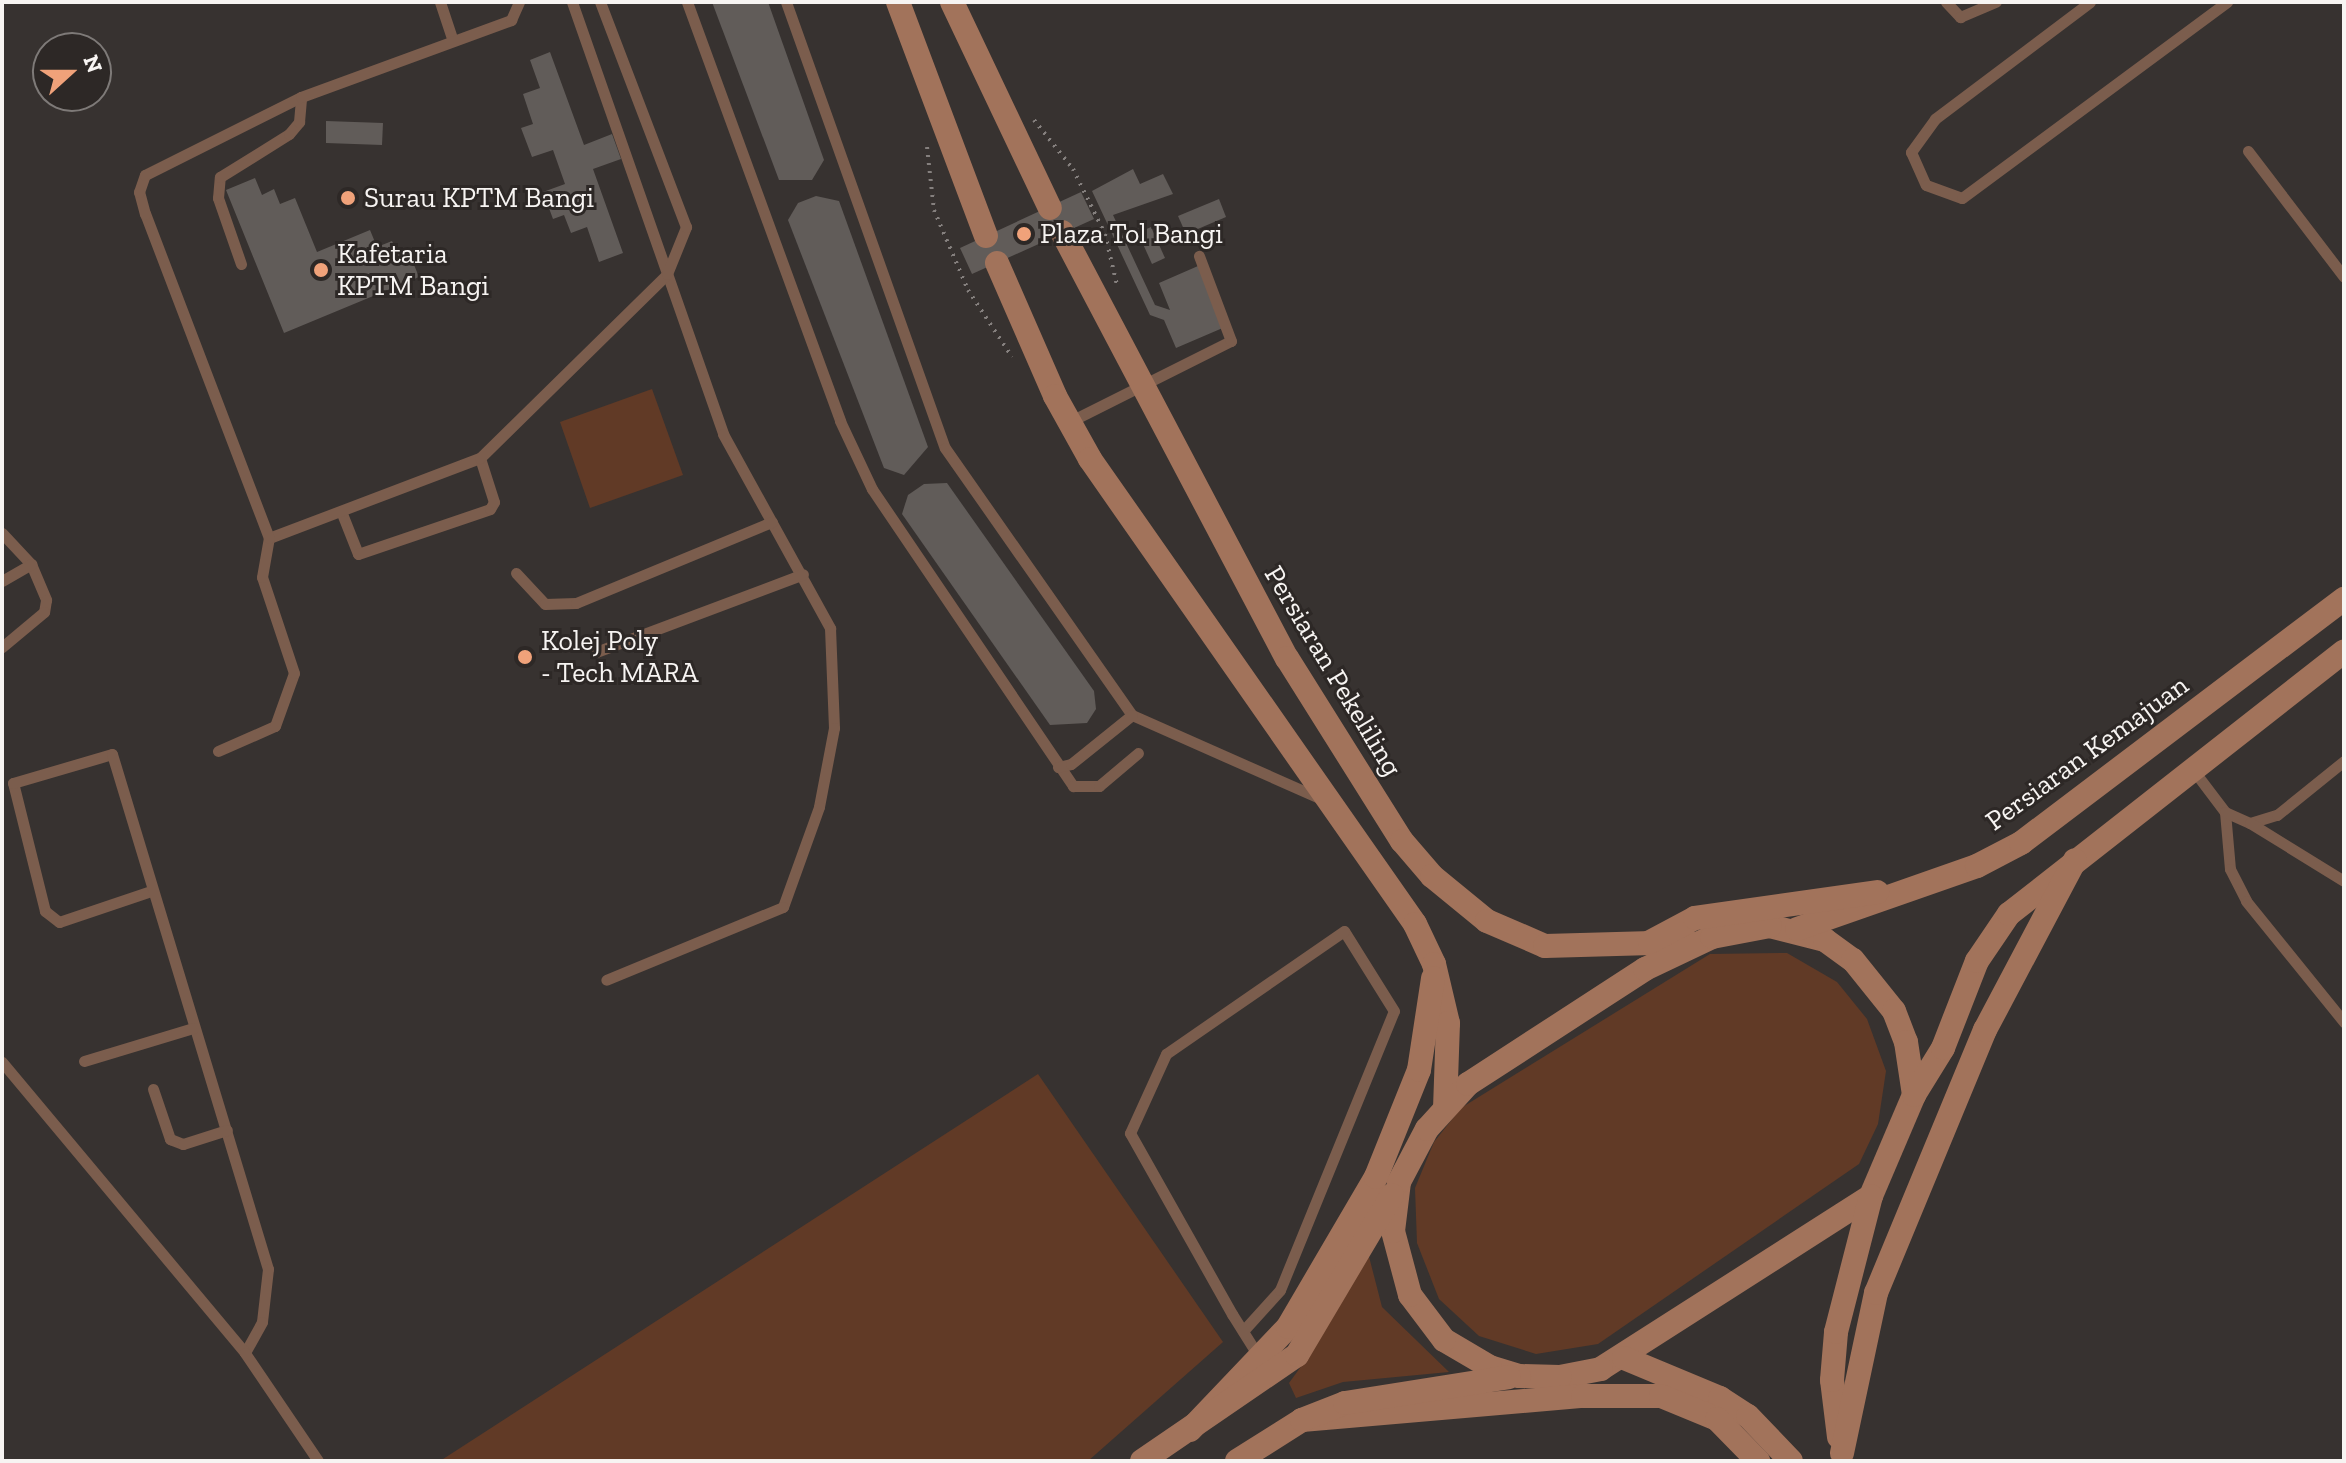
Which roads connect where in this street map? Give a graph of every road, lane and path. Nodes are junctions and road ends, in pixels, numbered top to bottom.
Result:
1 (440, 2) edge
2 (519, 2) edge
3 (572, 2) edge
4 (600, 2) edge
5 (687, 2) edge
6 (786, 2) edge
7 (898, 2) edge
8 (952, 2) edge
9 (1946, 2) edge
10 (1996, 2) edge
11 (2090, 2) edge
12 (2227, 2) edge
13 (453, 41) junction
14 (301, 97) junction
15 (926, 132) dead end
16 (2248, 151) dead end
17 (1050, 208) dead end
18 (1062, 232) dead end
19 (986, 236) dead end
20 (1199, 256) dead end
21 (997, 263) dead end
22 (241, 264) dead end
23 (667, 274) junction
24 (2344, 277) edge
25 (1020, 364) dead end
26 (1140, 389) junction
27 (1069, 422) junction
28 (480, 458) junction
29 (341, 511) junction
30 (772, 522) junction
31 (2, 533) edge
32 (269, 538) junction
33 (31, 564) junction
34 (516, 573) dead end
35 (803, 574) junction
36 (2, 581) edge
37 (2344, 599) edge
38 (2, 647) edge
39 (2344, 651) edge
40 (596, 652) dead end
41 (1132, 715) junction
42 (218, 751) dead end
43 (1138, 753) dead end
44 (2344, 761) edge
45 (1058, 767) junction
46 (2194, 771) junction
47 (1331, 802) junction
48 (2225, 812) junction
49 (2250, 823) junction
50 (2075, 860) junction
51 (2344, 881) edge
52 (1903, 888) junction
53 (151, 891) junction
54 (1797, 929) junction
55 (1699, 941) junction
56 (1648, 944) junction
57 (1434, 964) junction
58 (606, 980) dead end
59 (2344, 1022) edge
60 (193, 1028) junction
61 (84, 1061) dead end
62 (2, 1062) edge
63 (153, 1089) dead end
64 (1914, 1095) junction
65 (1445, 1107) junction
66 (227, 1130) junction
67 (1399, 1182) junction
68 (1871, 1196) junction
69 (1258, 1309) junction
70 (1232, 1314) junction
71 (1243, 1331) junction
72 (245, 1353) junction
73 (1259, 1357) junction
74 (1624, 1358) junction
75 (1519, 1376) junction
76 (1302, 1420) junction
77 (1190, 1430) junction
78 (1843, 1457) edge
79 (318, 1461) edge
80 (1142, 1461) edge
81 (1237, 1461) edge
82 (1758, 1461) edge
83 (1791, 1461) edge

1 - 13 lane
2 - 13 lane
3 - 23 lane
4 - 23 lane
5 - 45 lane
6 - 41 lane
7 - 19 main road
8 - 17 main road
9 - 10 lane
11 - 12 lane
13 - 14 lane
14 - 22 lane
14 - 32 lane
15 - 25 path
16 - 24 lane
18 - 26 main road, Persiaran Pekeliling
20 - 26 lane
21 - 27 main road
23 - 28 lane
23 - 30 lane
26 - 27 lane
26 - 56 main road, Persiaran Pekeliling
27 - 47 main road
28 - 29 lane
28 - 29 lane
29 - 32 lane
30 - 34 lane
30 - 35 lane
31 - 33 lane
32 - 42 lane
33 - 36 lane
33 - 38 lane
35 - 40 lane
35 - 58 lane
37 - 52 main road, Persiaran Kemajuan
39 - 46 main road
41 - 45 lane
41 - 47 lane
43 - 45 lane
44 - 49 lane
46 - 48 lane
46 - 50 main road
47 - 57 main road
48 - 49 lane
48 - 59 lane
49 - 51 lane
50 - 64 main road
50 - 78 main road
52 - 54 main road, Persiaran Kemajuan
52 - 56 main road
53 - 53 lane
53 - 60 lane
54 - 55 main road
54 - 64 main road
55 - 56 main road, Persiaran Pekeliling
55 - 65 main road
57 - 65 main road
57 - 73 main road
60 - 61 lane
60 - 66 lane
62 - 72 lane
63 - 66 lane
64 - 68 main road
65 - 67 main road
66 - 72 lane
67 - 75 main road
67 - 77 main road
68 - 74 main road
68 - 78 main road
69 - 70 lane
69 - 70 lane
69 - 71 lane
70 - 71 lane
71 - 73 lane
72 - 79 lane
73 - 77 main road
74 - 75 main road
74 - 83 main road
75 - 76 main road
76 - 81 main road
76 - 82 main road
77 - 80 main road

